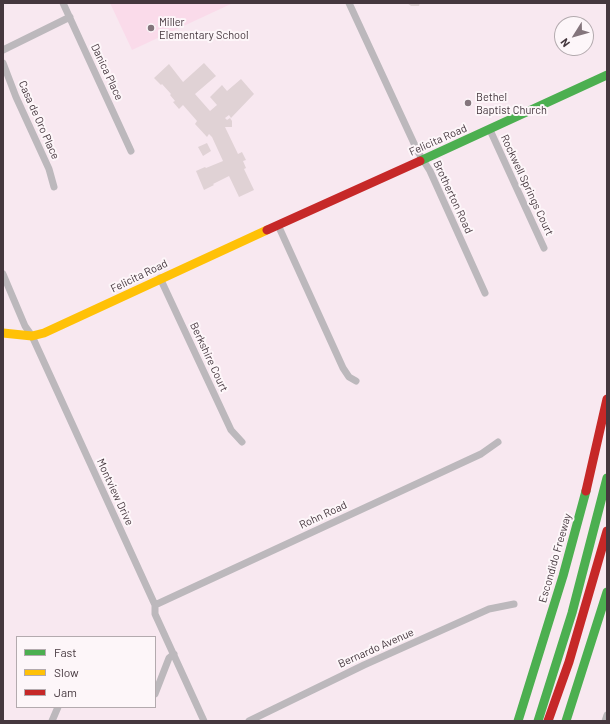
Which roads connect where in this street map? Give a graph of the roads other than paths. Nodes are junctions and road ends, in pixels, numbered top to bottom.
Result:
1 (63, 3) edge
2 (349, 3) edge
3 (70, 17) junction
4 (3, 50) edge
5 (3, 63) edge
6 (607, 75) edge
7 (490, 130) junction
8 (132, 151) dead end
9 (423, 160) junction
10 (54, 187) dead end
11 (278, 225) junction
12 (544, 248) dead end
13 (3, 274) edge
14 (160, 278) junction
15 (484, 293) dead end
16 (3, 333) edge
17 (32, 336) junction
18 (356, 382) dead end
19 (607, 399) edge
20 (242, 442) dead end
21 (498, 442) dead end
22 (607, 478) edge
23 (607, 531) edge
24 (607, 592) edge
25 (514, 604) dead end
26 (155, 605) junction
27 (174, 654) junction
28 (156, 691) edge
29 (58, 708) edge
30 (607, 715) edge
31 (52, 721) edge
32 (204, 721) edge
33 (249, 721) edge
34 (518, 721) edge
35 (538, 721) edge
36 (548, 721) edge
37 (566, 721) edge
38 (605, 721) edge

1 - 3 street, Danica Place
2 - 9 street, Brotherton Road
3 - 4 street
3 - 8 street, Danica Place
5 - 10 street, Casa de Oro Place
6 - 7 main road, Felicita Road
7 - 9 main road, Felicita Road
7 - 12 street, Rockwell Springs Court
9 - 11 main road, Felicita Road
9 - 15 street, Brotherton Road
11 - 14 main road, Felicita Road
11 - 18 street
13 - 17 street, Montview Drive
14 - 17 main road, Felicita Road
14 - 20 street, Berkshire Court
16 - 17 main road
17 - 26 street, Montview Drive
19 - 34 main road, Escondido Freeway
21 - 26 street, Rohn Road
22 - 35 main road
23 - 36 main road
24 - 37 main road
25 - 33 street, Bernardo Avenue
26 - 27 street, Montview Drive
27 - 28 street
27 - 32 street, Montview Drive
29 - 31 street
30 - 38 street

